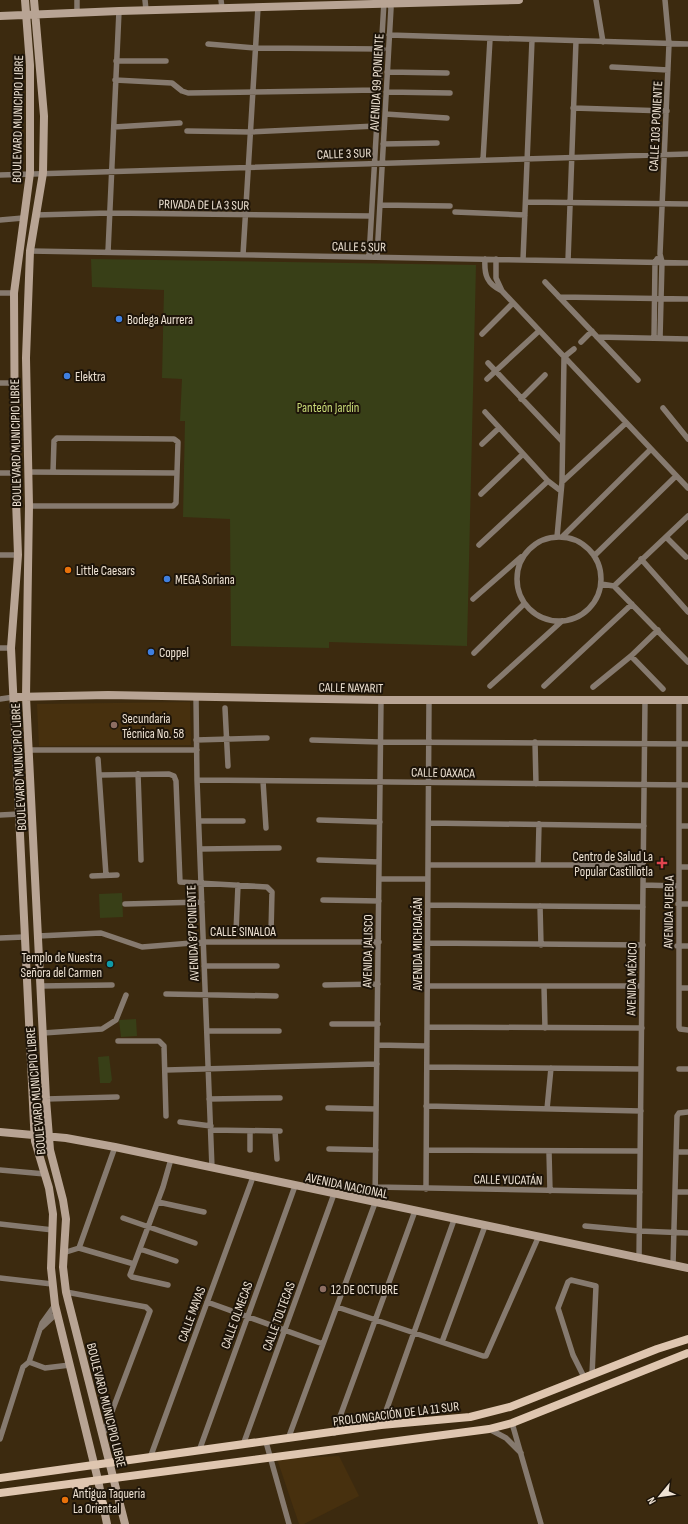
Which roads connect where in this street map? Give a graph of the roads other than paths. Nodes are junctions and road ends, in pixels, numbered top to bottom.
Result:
1 (25, 0) edge
2 (34, 0) edge
3 (77, 0) edge
4 (145, 0) edge
5 (490, 0) edge
6 (519, 0) edge
7 (596, 0) edge
8 (665, 0) edge
9 (386, 2) edge
10 (328, 3) edge
11 (221, 4) edge
12 (258, 7) junction
13 (146, 10) junction
14 (119, 11) junction
15 (77, 13) junction
16 (36, 15) junction
17 (0, 16) edge
18 (28, 16) junction
19 (389, 35) junction
20 (490, 39) junction
21 (532, 40) junction
22 (576, 41) junction
23 (603, 42) junction
24 (208, 44) dead end
25 (670, 44) junction
26 (688, 44) edge
27 (255, 48) junction
28 (380, 49) junction
29 (388, 50) junction
30 (116, 61) junction
31 (166, 61) dead end
32 (612, 68) dead end
33 (668, 70) junction
34 (387, 72) junction
35 (447, 73) dead end
36 (116, 80) junction
37 (378, 90) junction
38 (253, 92) junction
39 (386, 92) junction
40 (450, 94) dead end
41 (573, 108) junction
42 (667, 111) junction
43 (385, 114) junction
44 (447, 118) dead end
45 (180, 123) dead end
46 (376, 126) junction
47 (114, 127) junction
48 (187, 131) dead end
49 (250, 132) junction
50 (437, 143) dead end
51 (383, 144) junction
52 (665, 154) junction
53 (688, 154) edge
54 (572, 157) junction
55 (527, 159) junction
56 (483, 160) junction
57 (374, 163) junction
58 (382, 163) junction
59 (248, 167) junction
60 (111, 172) junction
61 (30, 173) junction
62 (43, 173) junction
63 (0, 175) edge
64 (526, 202) junction
65 (570, 202) junction
66 (662, 204) junction
67 (688, 204) edge
68 (380, 205) junction
69 (450, 206) dead end
70 (454, 212) dead end
71 (109, 213) junction
72 (36, 215) junction
73 (525, 215) junction
74 (245, 216) junction
75 (371, 216) junction
76 (24, 218) junction
77 (0, 220) edge
78 (30, 251) junction
79 (108, 252) junction
80 (660, 254) junction
81 (243, 255) junction
82 (369, 257) junction
83 (377, 257) junction
84 (485, 259) junction
85 (496, 259) junction
86 (523, 260) junction
87 (568, 261) junction
88 (655, 262) junction
89 (662, 262) junction
90 (688, 263) edge
91 (545, 282) dead end
92 (502, 291) junction
93 (0, 293) edge
94 (14, 293) junction
95 (559, 297) junction
96 (658, 299) junction
97 (688, 299) edge
98 (513, 303) junction
99 (539, 331) junction
100 (592, 331) junction
101 (482, 334) dead end
102 (597, 337) junction
103 (657, 338) junction
104 (688, 339) edge
105 (580, 342) dead end
106 (574, 349) dead end
107 (564, 357) junction
108 (488, 363) dead end
109 (496, 372) junction
110 (544, 375) dead end
111 (487, 379) dead end
112 (638, 380) dead end
113 (0, 383) edge
114 (15, 383) junction
115 (521, 399) junction
116 (663, 408) dead end
117 (485, 412) dead end
118 (626, 423) junction
119 (499, 428) junction
120 (688, 439) edge
121 (562, 442) junction
122 (482, 444) dead end
123 (651, 449) junction
124 (523, 454) junction
125 (28, 472) junction
126 (53, 472) junction
127 (0, 473) edge
128 (177, 473) junction
129 (15, 474) junction
130 (676, 476) junction
131 (548, 481) junction
132 (562, 482) junction
133 (688, 488) edge
134 (561, 491) junction
135 (481, 494) dead end
136 (29, 506) junction
137 (688, 516) edge
138 (666, 536) junction
139 (559, 537) junction
140 (478, 545) dead end
141 (18, 554) junction
142 (0, 555) edge
143 (524, 555) junction
144 (594, 556) junction
145 (686, 557) dead end
146 (641, 559) junction
147 (601, 584) junction
148 (614, 586) junction
149 (473, 599) dead end
150 (524, 604) junction
151 (632, 604) junction
152 (688, 612) edge
153 (562, 622) junction
154 (658, 630) junction
155 (0, 648) edge
156 (11, 648) junction
157 (474, 653) dead end
158 (631, 656) junction
159 (688, 662) edge
160 (490, 686) dead end
161 (544, 686) dead end
162 (593, 687) dead end
163 (662, 689) dead end
164 (26, 696) junction
165 (14, 697) junction
166 (196, 697) junction
167 (0, 699) edge
168 (381, 700) junction
169 (429, 700) junction
170 (645, 700) junction
171 (679, 700) junction
172 (688, 700) edge
173 (225, 708) dead end
174 (268, 738) dead end
175 (227, 739) junction
176 (196, 740) junction
177 (312, 740) dead end
178 (380, 742) junction
179 (429, 742) junction
180 (535, 742) junction
181 (645, 744) junction
182 (679, 744) junction
183 (688, 744) edge
184 (29, 750) junction
185 (197, 750) junction
186 (98, 759) dead end
187 (228, 766) dead end
188 (138, 774) junction
189 (100, 775) junction
190 (197, 780) junction
191 (263, 781) junction
192 (379, 782) junction
193 (428, 783) junction
194 (536, 784) junction
195 (644, 784) junction
196 (679, 785) junction
197 (688, 785) edge
198 (19, 814) junction
199 (0, 815) edge
200 (319, 820) dead end
201 (199, 821) junction
202 (243, 821) dead end
203 (380, 822) junction
204 (429, 824) junction
205 (539, 824) junction
206 (644, 826) junction
207 (680, 826) junction
208 (688, 826) edge
209 (266, 828) dead end
210 (279, 848) dead end
211 (200, 849) junction
212 (141, 860) dead end
213 (319, 860) dead end
214 (379, 862) junction
215 (429, 865) junction
216 (538, 865) junction
217 (644, 865) junction
218 (679, 867) junction
219 (688, 867) edge
220 (106, 875) junction
221 (117, 875) dead end
222 (92, 876) dead end
223 (379, 879) junction
224 (428, 879) junction
225 (201, 884) junction
226 (238, 885) junction
227 (643, 885) junction
228 (679, 886) junction
229 (323, 900) dead end
230 (379, 901) junction
231 (202, 902) junction
232 (125, 904) dead end
233 (428, 904) junction
234 (678, 904) junction
235 (688, 904) edge
236 (540, 906) junction
237 (643, 907) junction
238 (236, 932) dead end
239 (271, 932) dead end
240 (38, 936) junction
241 (24, 937) junction
242 (0, 938) edge
243 (204, 942) junction
244 (379, 942) junction
245 (428, 943) junction
246 (541, 945) junction
247 (642, 945) junction
248 (677, 946) junction
249 (688, 946) edge
250 (204, 966) junction
251 (276, 966) dead end
252 (378, 984) junction
253 (112, 985) dead end
254 (325, 985) dead end
255 (40, 986) junction
256 (428, 986) junction
257 (544, 986) junction
258 (642, 986) junction
259 (679, 988) junction
260 (688, 988) edge
261 (166, 994) dead end
262 (206, 994) junction
263 (126, 995) dead end
264 (276, 996) dead end
265 (332, 1024) dead end
266 (378, 1024) junction
267 (428, 1026) junction
268 (545, 1028) junction
269 (642, 1028) junction
270 (688, 1030) edge
271 (207, 1031) junction
272 (278, 1031) dead end
273 (43, 1033) junction
274 (118, 1041) dead end
275 (377, 1045) junction
276 (427, 1046) junction
277 (377, 1064) junction
278 (427, 1067) junction
279 (208, 1068) junction
280 (551, 1068) junction
281 (641, 1069) junction
282 (679, 1069) dead end
283 (688, 1069) edge
284 (166, 1070) junction
285 (117, 1097) dead end
286 (280, 1098) dead end
287 (46, 1099) junction
288 (210, 1099) junction
289 (426, 1106) junction
290 (328, 1108) dead end
291 (376, 1109) junction
292 (547, 1109) junction
293 (641, 1111) junction
294 (688, 1112) edge
295 (166, 1116) dead end
296 (180, 1122) dead end
297 (211, 1128) junction
298 (0, 1132) edge
299 (250, 1132) junction
300 (34, 1135) junction
301 (48, 1136) junction
302 (115, 1147) junction
303 (329, 1149) dead end
304 (250, 1150) dead end
305 (376, 1150) junction
306 (426, 1150) junction
307 (640, 1151) junction
308 (549, 1152) junction
309 (677, 1152) junction
310 (688, 1152) edge
311 (171, 1159) junction
312 (277, 1159) dead end
313 (212, 1168) junction
314 (0, 1170) edge
315 (44, 1174) junction
316 (253, 1177) junction
317 (295, 1186) junction
318 (375, 1187) junction
319 (426, 1189) junction
320 (550, 1191) junction
321 (640, 1192) junction
322 (676, 1192) junction
323 (688, 1192) edge
324 (334, 1194) junction
325 (158, 1202) junction
326 (375, 1203) junction
327 (415, 1211) junction
328 (204, 1212) dead end
329 (123, 1218) dead end
330 (454, 1220) junction
331 (0, 1224) edge
332 (149, 1226) junction
333 (485, 1226) junction
334 (585, 1226) dead end
335 (53, 1230) junction
336 (639, 1231) junction
337 (675, 1232) junction
338 (688, 1233) edge
339 (538, 1238) junction
340 (195, 1243) dead end
341 (79, 1248) junction
342 (140, 1249) junction
343 (64, 1253) junction
344 (639, 1259) junction
345 (176, 1261) dead end
346 (134, 1264) junction
347 (673, 1266) junction
348 (688, 1268) edge
349 (0, 1278) edge
350 (52, 1284) junction
351 (168, 1286) dead end
352 (66, 1292) junction
353 (207, 1302) junction
354 (336, 1307) junction
355 (56, 1309) junction
356 (248, 1317) junction
357 (375, 1320) junction
358 (285, 1330) junction
359 (414, 1333) junction
360 (688, 1339) edge
361 (442, 1342) junction
362 (323, 1344) junction
363 (688, 1353) edge
364 (29, 1362) junction
365 (70, 1365) junction
366 (588, 1376) junction
367 (512, 1423) junction
368 (381, 1426) junction
369 (490, 1429) junction
370 (334, 1433) junction
371 (103, 1435) junction
372 (0, 1439) edge
373 (288, 1439) junction
374 (266, 1442) junction
375 (243, 1445) junction
376 (199, 1451) junction
377 (521, 1453) junction
378 (270, 1457) junction
379 (150, 1458) junction
380 (110, 1464) junction
381 (95, 1466) junction
382 (0, 1478) edge
383 (114, 1478) junction
384 (98, 1480) junction
385 (62, 1484) junction
386 (0, 1493) edge
387 (103, 1504) junction
388 (107, 1524) edge
389 (125, 1524) edge
390 (289, 1524) edge
391 (541, 1524) edge

1 - 18 main road, BOULEVARD MUNICIPIO LIBRE
2 - 16 main road, BOULEVARD MUNICIPIO LIBRE
3 - 15 street
4 - 13 street
5 - 6 main road
5 - 9 main road
7 - 23 street
8 - 25 street, CALLE 103 PONIENTE
9 - 10 main road
9 - 19 street, AVENIDA 99 PONIENTE
9 - 28 street, AVENIDA 99 PONIENTE
10 - 12 main road
11 - 12 main road
11 - 13 main road
12 - 27 street
13 - 14 main road
14 - 15 main road
14 - 30 street
15 - 16 main road
16 - 18 main road
16 - 62 main road, BOULEVARD MUNICIPIO LIBRE
17 - 18 main road
18 - 61 main road, BOULEVARD MUNICIPIO LIBRE
19 - 20 street
19 - 29 street, AVENIDA 99 PONIENTE
20 - 21 street
20 - 56 street
21 - 22 street
21 - 55 street
22 - 23 street
22 - 41 street
23 - 25 street
24 - 27 street
25 - 26 street
25 - 33 street, CALLE 103 PONIENTE
27 - 28 street
27 - 38 street
28 - 29 street
28 - 37 street, AVENIDA 99 PONIENTE
29 - 34 street, AVENIDA 99 PONIENTE
30 - 31 street
30 - 36 street
32 - 33 street
33 - 42 street, CALLE 103 PONIENTE
34 - 35 street
34 - 39 street, AVENIDA 99 PONIENTE
36 - 38 street
36 - 47 street
37 - 38 street
37 - 46 street, AVENIDA 99 PONIENTE
38 - 49 street
39 - 40 street
39 - 43 street, AVENIDA 99 PONIENTE
41 - 42 street
41 - 54 street
42 - 52 street, CALLE 103 PONIENTE
43 - 44 street
43 - 51 street, AVENIDA 99 PONIENTE
45 - 47 street
46 - 49 street
46 - 57 street, AVENIDA 99 PONIENTE
47 - 60 street
48 - 49 street
49 - 59 street
50 - 51 street
51 - 58 street, AVENIDA 99 PONIENTE
52 - 53 street, CALLE 3 SUR
52 - 54 street, CALLE 3 SUR
52 - 66 street, CALLE 103 PONIENTE
54 - 55 street, CALLE 3 SUR
54 - 65 street
55 - 56 street, CALLE 3 SUR
55 - 64 street
56 - 58 street, CALLE 3 SUR
57 - 58 street, CALLE 3 SUR
57 - 59 street, CALLE 3 SUR
57 - 75 street, AVENIDA 99 PONIENTE
58 - 68 street, AVENIDA 99 PONIENTE
59 - 60 street, CALLE 3 SUR
59 - 74 street
60 - 62 street, CALLE 3 SUR
60 - 71 street
61 - 62 street, CALLE 3 SUR
61 - 63 street, CALLE 3 SUR
61 - 76 main road, BOULEVARD MUNICIPIO LIBRE
62 - 72 main road, BOULEVARD MUNICIPIO LIBRE
64 - 65 street
64 - 73 street
65 - 66 street
65 - 87 street
66 - 67 street
66 - 80 street, CALLE 103 PONIENTE
68 - 69 street
68 - 83 street, AVENIDA 99 PONIENTE
70 - 73 street
71 - 72 street, PRIVADA DE LA 3 SUR
71 - 74 street, PRIVADA DE LA 3 SUR
71 - 79 street
72 - 78 main road, BOULEVARD MUNICIPIO LIBRE
73 - 86 street
74 - 75 street, PRIVADA DE LA 3 SUR
74 - 81 street
75 - 82 street, AVENIDA 99 PONIENTE
76 - 77 street
76 - 94 main road, BOULEVARD MUNICIPIO LIBRE
78 - 79 street, CALLE 5 SUR
78 - 125 main road, BOULEVARD MUNICIPIO LIBRE
79 - 81 street, CALLE 5 SUR
80 - 88 street, CALLE 103 PONIENTE
80 - 89 street, CALLE 103 PONIENTE
81 - 82 street, CALLE 5 SUR
82 - 83 street, CALLE 5 SUR
83 - 84 street, CALLE 5 SUR
84 - 85 street, CALLE 5 SUR
84 - 92 street
85 - 86 street, CALLE 5 SUR
85 - 92 street
86 - 87 street, CALLE 5 SUR
87 - 88 street, CALLE 5 SUR
88 - 89 street, CALLE 5 SUR
88 - 96 street
89 - 90 street, CALLE 5 SUR
89 - 96 street, CALLE 103 PONIENTE
91 - 95 street
92 - 98 street
93 - 94 street
94 - 114 main road, BOULEVARD MUNICIPIO LIBRE
95 - 96 street
95 - 100 street
96 - 97 street
96 - 103 street
98 - 99 street
98 - 101 street
99 - 107 street
99 - 109 street
100 - 102 street
100 - 105 street
102 - 103 street
102 - 112 street
103 - 104 street
106 - 107 street
107 - 118 street
107 - 121 street
108 - 109 street
109 - 111 street
109 - 115 street
110 - 115 street
113 - 114 street
114 - 129 main road, BOULEVARD MUNICIPIO LIBRE
115 - 121 street
116 - 120 street
117 - 119 street
118 - 123 street
118 - 132 street
119 - 122 street
119 - 124 street
121 - 132 street
123 - 130 street
123 - 139 street
124 - 131 street
124 - 135 street
125 - 126 street
125 - 136 main road, BOULEVARD MUNICIPIO LIBRE
126 - 128 street
126 - 128 street
127 - 129 street
128 - 136 street
129 - 141 main road, BOULEVARD MUNICIPIO LIBRE
130 - 133 street
130 - 144 street
131 - 134 street
131 - 140 street
132 - 134 street
134 - 139 street
136 - 164 main road, BOULEVARD MUNICIPIO LIBRE
137 - 138 street
138 - 145 street
138 - 146 street
139 - 143 street
139 - 144 street
141 - 142 street
141 - 156 main road, BOULEVARD MUNICIPIO LIBRE
143 - 149 street
143 - 150 street
144 - 147 street
146 - 148 street
146 - 152 street
147 - 148 street
147 - 153 street
148 - 151 street
150 - 153 street
150 - 157 street
151 - 154 street
151 - 161 street
153 - 160 street
154 - 158 street
154 - 159 street
155 - 156 street
156 - 165 main road, BOULEVARD MUNICIPIO LIBRE
158 - 162 street
158 - 163 street
164 - 165 main road, CALLE NAYARIT
164 - 166 main road, CALLE NAYARIT
164 - 184 main road, BOULEVARD MUNICIPIO LIBRE
165 - 167 street
165 - 198 main road, BOULEVARD MUNICIPIO LIBRE
166 - 168 main road, CALLE NAYARIT
166 - 176 street, AVENIDA 87 PONIENTE
168 - 169 main road, CALLE NAYARIT
168 - 178 street, AVENIDA JALISCO
169 - 170 main road, CALLE NAYARIT
169 - 179 street, AVENIDA MICHOACÁN
170 - 171 main road, CALLE NAYARIT
170 - 181 street, AVENIDA MÉXICO
171 - 172 main road, CALLE NAYARIT
171 - 182 street, AVENIDA PUEBLA
173 - 175 street
174 - 175 street
175 - 176 street
175 - 187 street
176 - 185 street, AVENIDA 87 PONIENTE
177 - 178 street
178 - 179 street
178 - 192 street, AVENIDA JALISCO
179 - 180 street
179 - 193 street, AVENIDA MICHOACÁN
180 - 181 street
180 - 194 street
181 - 182 street
181 - 195 street, AVENIDA MÉXICO
182 - 183 street
182 - 196 street, AVENIDA PUEBLA
184 - 185 street
184 - 240 main road, BOULEVARD MUNICIPIO LIBRE
185 - 190 street, AVENIDA 87 PONIENTE
186 - 189 street
188 - 189 street
188 - 212 street
188 - 225 street
189 - 220 street
190 - 191 street, CALLE OAXACA
190 - 201 street, AVENIDA 87 PONIENTE
191 - 192 street, CALLE OAXACA
191 - 209 street
192 - 193 street, CALLE OAXACA
192 - 203 street, AVENIDA JALISCO
193 - 194 street, CALLE OAXACA
193 - 204 street, AVENIDA MICHOACÁN
194 - 195 street, CALLE OAXACA
195 - 196 street, CALLE OAXACA
195 - 206 street, AVENIDA MÉXICO
196 - 197 street, CALLE OAXACA
196 - 207 street, AVENIDA PUEBLA
198 - 199 street
198 - 241 main road, BOULEVARD MUNICIPIO LIBRE
200 - 203 street
201 - 202 street
201 - 211 street, AVENIDA 87 PONIENTE
203 - 214 street, AVENIDA JALISCO
204 - 205 street
204 - 215 street, AVENIDA MICHOACÁN
205 - 206 street
205 - 216 street
206 - 217 street, AVENIDA MÉXICO
207 - 208 street
207 - 218 street, AVENIDA PUEBLA
210 - 211 street
211 - 225 street, AVENIDA 87 PONIENTE
213 - 214 street
214 - 223 street, AVENIDA JALISCO
215 - 216 street
215 - 224 street, AVENIDA MICHOACÁN
216 - 217 street
217 - 227 street, AVENIDA MÉXICO
218 - 219 street
218 - 228 street, AVENIDA PUEBLA
220 - 221 street
220 - 222 street
223 - 224 street
223 - 230 street, AVENIDA JALISCO
224 - 233 street, AVENIDA MICHOACÁN
225 - 226 street
225 - 231 street, AVENIDA 87 PONIENTE
226 - 238 street
226 - 239 street
227 - 228 street
227 - 237 street, AVENIDA MÉXICO
228 - 234 street, AVENIDA PUEBLA
229 - 230 street
230 - 244 street, AVENIDA JALISCO
231 - 232 street
231 - 243 street, AVENIDA 87 PONIENTE
233 - 236 street
233 - 245 street, AVENIDA MICHOACÁN
234 - 235 street
234 - 248 street, AVENIDA PUEBLA
236 - 237 street
236 - 246 street
237 - 247 street, AVENIDA MÉXICO
240 - 243 street, CALLE SINALOA
240 - 255 main road, BOULEVARD MUNICIPIO LIBRE
241 - 242 street
241 - 300 main road, BOULEVARD MUNICIPIO LIBRE
243 - 244 street, CALLE SINALOA
243 - 250 street, AVENIDA 87 PONIENTE
244 - 252 street, AVENIDA JALISCO
245 - 246 street
245 - 256 street, AVENIDA MICHOACÁN
246 - 247 street
247 - 258 street, AVENIDA MÉXICO
248 - 249 street
248 - 259 street, AVENIDA PUEBLA
250 - 251 street
250 - 262 street, AVENIDA 87 PONIENTE
252 - 254 street
252 - 266 street, AVENIDA JALISCO
253 - 255 street
255 - 273 main road, BOULEVARD MUNICIPIO LIBRE
256 - 257 street
256 - 267 street, AVENIDA MICHOACÁN
257 - 258 street
257 - 268 street
258 - 269 street, AVENIDA MÉXICO
259 - 260 street
259 - 270 street, AVENIDA PUEBLA
261 - 262 street
262 - 264 street
262 - 271 street, AVENIDA 87 PONIENTE
263 - 273 street
265 - 266 street
266 - 275 street, AVENIDA JALISCO
267 - 268 street
267 - 276 street, AVENIDA MICHOACÁN
268 - 269 street
269 - 281 street, AVENIDA MÉXICO
271 - 272 street
271 - 279 street, AVENIDA 87 PONIENTE
273 - 287 main road, BOULEVARD MUNICIPIO LIBRE
274 - 284 street
275 - 276 street
275 - 277 street, AVENIDA JALISCO
276 - 278 street, AVENIDA MICHOACÁN
277 - 279 street
277 - 291 street, AVENIDA JALISCO
278 - 280 street
278 - 289 street, AVENIDA MICHOACÁN
279 - 284 street
279 - 288 street, AVENIDA 87 PONIENTE
280 - 281 street
280 - 292 street
281 - 293 street, AVENIDA MÉXICO
282 - 283 street
284 - 295 street
285 - 287 street
286 - 288 street
287 - 301 main road, BOULEVARD MUNICIPIO LIBRE
288 - 297 street, AVENIDA 87 PONIENTE
289 - 292 street
289 - 306 street, AVENIDA MICHOACÁN
290 - 291 street
291 - 305 street, AVENIDA JALISCO
292 - 293 street
293 - 307 street, AVENIDA MÉXICO
294 - 309 street
296 - 297 street
297 - 299 street
297 - 313 street, AVENIDA 87 PONIENTE
298 - 300 main road, AVENIDA NACIONAL
299 - 304 street
299 - 312 street
300 - 301 main road, AVENIDA NACIONAL
300 - 315 main road, BOULEVARD MUNICIPIO LIBRE
301 - 302 main road, AVENIDA NACIONAL
301 - 343 main road, BOULEVARD MUNICIPIO LIBRE
302 - 311 main road, AVENIDA NACIONAL
302 - 341 street
303 - 305 street
305 - 318 street, AVENIDA JALISCO
306 - 308 street
306 - 319 street, AVENIDA MICHOACÁN
307 - 308 street
307 - 321 street, AVENIDA MÉXICO
308 - 320 street
309 - 310 street
309 - 322 street
311 - 313 main road, AVENIDA NACIONAL
311 - 325 street
313 - 316 main road, AVENIDA NACIONAL
314 - 315 street
315 - 335 main road, BOULEVARD MUNICIPIO LIBRE
316 - 317 main road, AVENIDA NACIONAL
316 - 353 street, CALLE MAYAS
317 - 324 main road, AVENIDA NACIONAL
317 - 356 street, CALLE OLMECAS
318 - 319 street, CALLE YUCATÁN
318 - 326 street, AVENIDA JALISCO
319 - 320 street, CALLE YUCATÁN
320 - 321 street, CALLE YUCATÁN
321 - 336 street, AVENIDA MÉXICO
322 - 323 street
322 - 337 street
324 - 326 main road, AVENIDA NACIONAL
324 - 358 street, CALLE TOLTECAS
325 - 328 street
325 - 332 street
326 - 327 main road, AVENIDA NACIONAL
326 - 354 street
327 - 330 main road, AVENIDA NACIONAL
327 - 357 street
329 - 332 street
330 - 333 main road, AVENIDA NACIONAL
330 - 359 street
331 - 335 street
332 - 340 street
332 - 342 street
333 - 339 main road, AVENIDA NACIONAL
333 - 361 street
334 - 336 street
335 - 350 main road, BOULEVARD MUNICIPIO LIBRE
336 - 337 street
336 - 344 street, AVENIDA MÉXICO
337 - 338 street
337 - 347 street
339 - 344 main road, AVENIDA NACIONAL
339 - 361 street
341 - 343 street
341 - 346 street
342 - 345 street
342 - 346 street
343 - 352 main road, BOULEVARD MUNICIPIO LIBRE
344 - 347 main road, AVENIDA NACIONAL
346 - 351 street
347 - 348 main road, AVENIDA NACIONAL
349 - 350 street
350 - 355 main road, BOULEVARD MUNICIPIO LIBRE
352 - 371 main road, BOULEVARD MUNICIPIO LIBRE
352 - 371 street
353 - 356 street
353 - 379 street, CALLE MAYAS
354 - 357 street
354 - 362 street
355 - 364 street
355 - 365 main road, BOULEVARD MUNICIPIO LIBRE
356 - 358 street
356 - 376 street, CALLE OLMECAS
357 - 359 street
357 - 370 street
358 - 362 street
358 - 375 street, CALLE TOLTECAS
359 - 361 street
359 - 368 street
360 - 366 main road, PROLONGACIÓN DE LA 11 SUR
362 - 373 street
363 - 367 main road
364 - 365 street
364 - 372 street
365 - 381 main road, BOULEVARD MUNICIPIO LIBRE
366 - 366 street
366 - 368 main road, PROLONGACIÓN DE LA 11 SUR
367 - 369 main road
367 - 377 street
368 - 370 main road, PROLONGACIÓN DE LA 11 SUR
369 - 377 street
369 - 378 main road
370 - 373 main road, PROLONGACIÓN DE LA 11 SUR
371 - 380 main road, BOULEVARD MUNICIPIO LIBRE
373 - 374 main road, PROLONGACIÓN DE LA 11 SUR
374 - 375 main road, PROLONGACIÓN DE LA 11 SUR
374 - 378 street
375 - 376 main road, PROLONGACIÓN DE LA 11 SUR
376 - 379 main road, PROLONGACIÓN DE LA 11 SUR
377 - 391 street
378 - 383 main road
378 - 390 street
379 - 380 main road, PROLONGACIÓN DE LA 11 SUR
380 - 381 main road, PROLONGACIÓN DE LA 11 SUR
380 - 383 main road, BOULEVARD MUNICIPIO LIBRE
381 - 382 main road, PROLONGACIÓN DE LA 11 SUR
381 - 384 main road, BOULEVARD MUNICIPIO LIBRE
383 - 384 main road
383 - 389 main road, BOULEVARD MUNICIPIO LIBRE
384 - 385 main road
384 - 387 main road, BOULEVARD MUNICIPIO LIBRE
385 - 386 main road
385 - 387 main road
387 - 388 main road, BOULEVARD MUNICIPIO LIBRE

